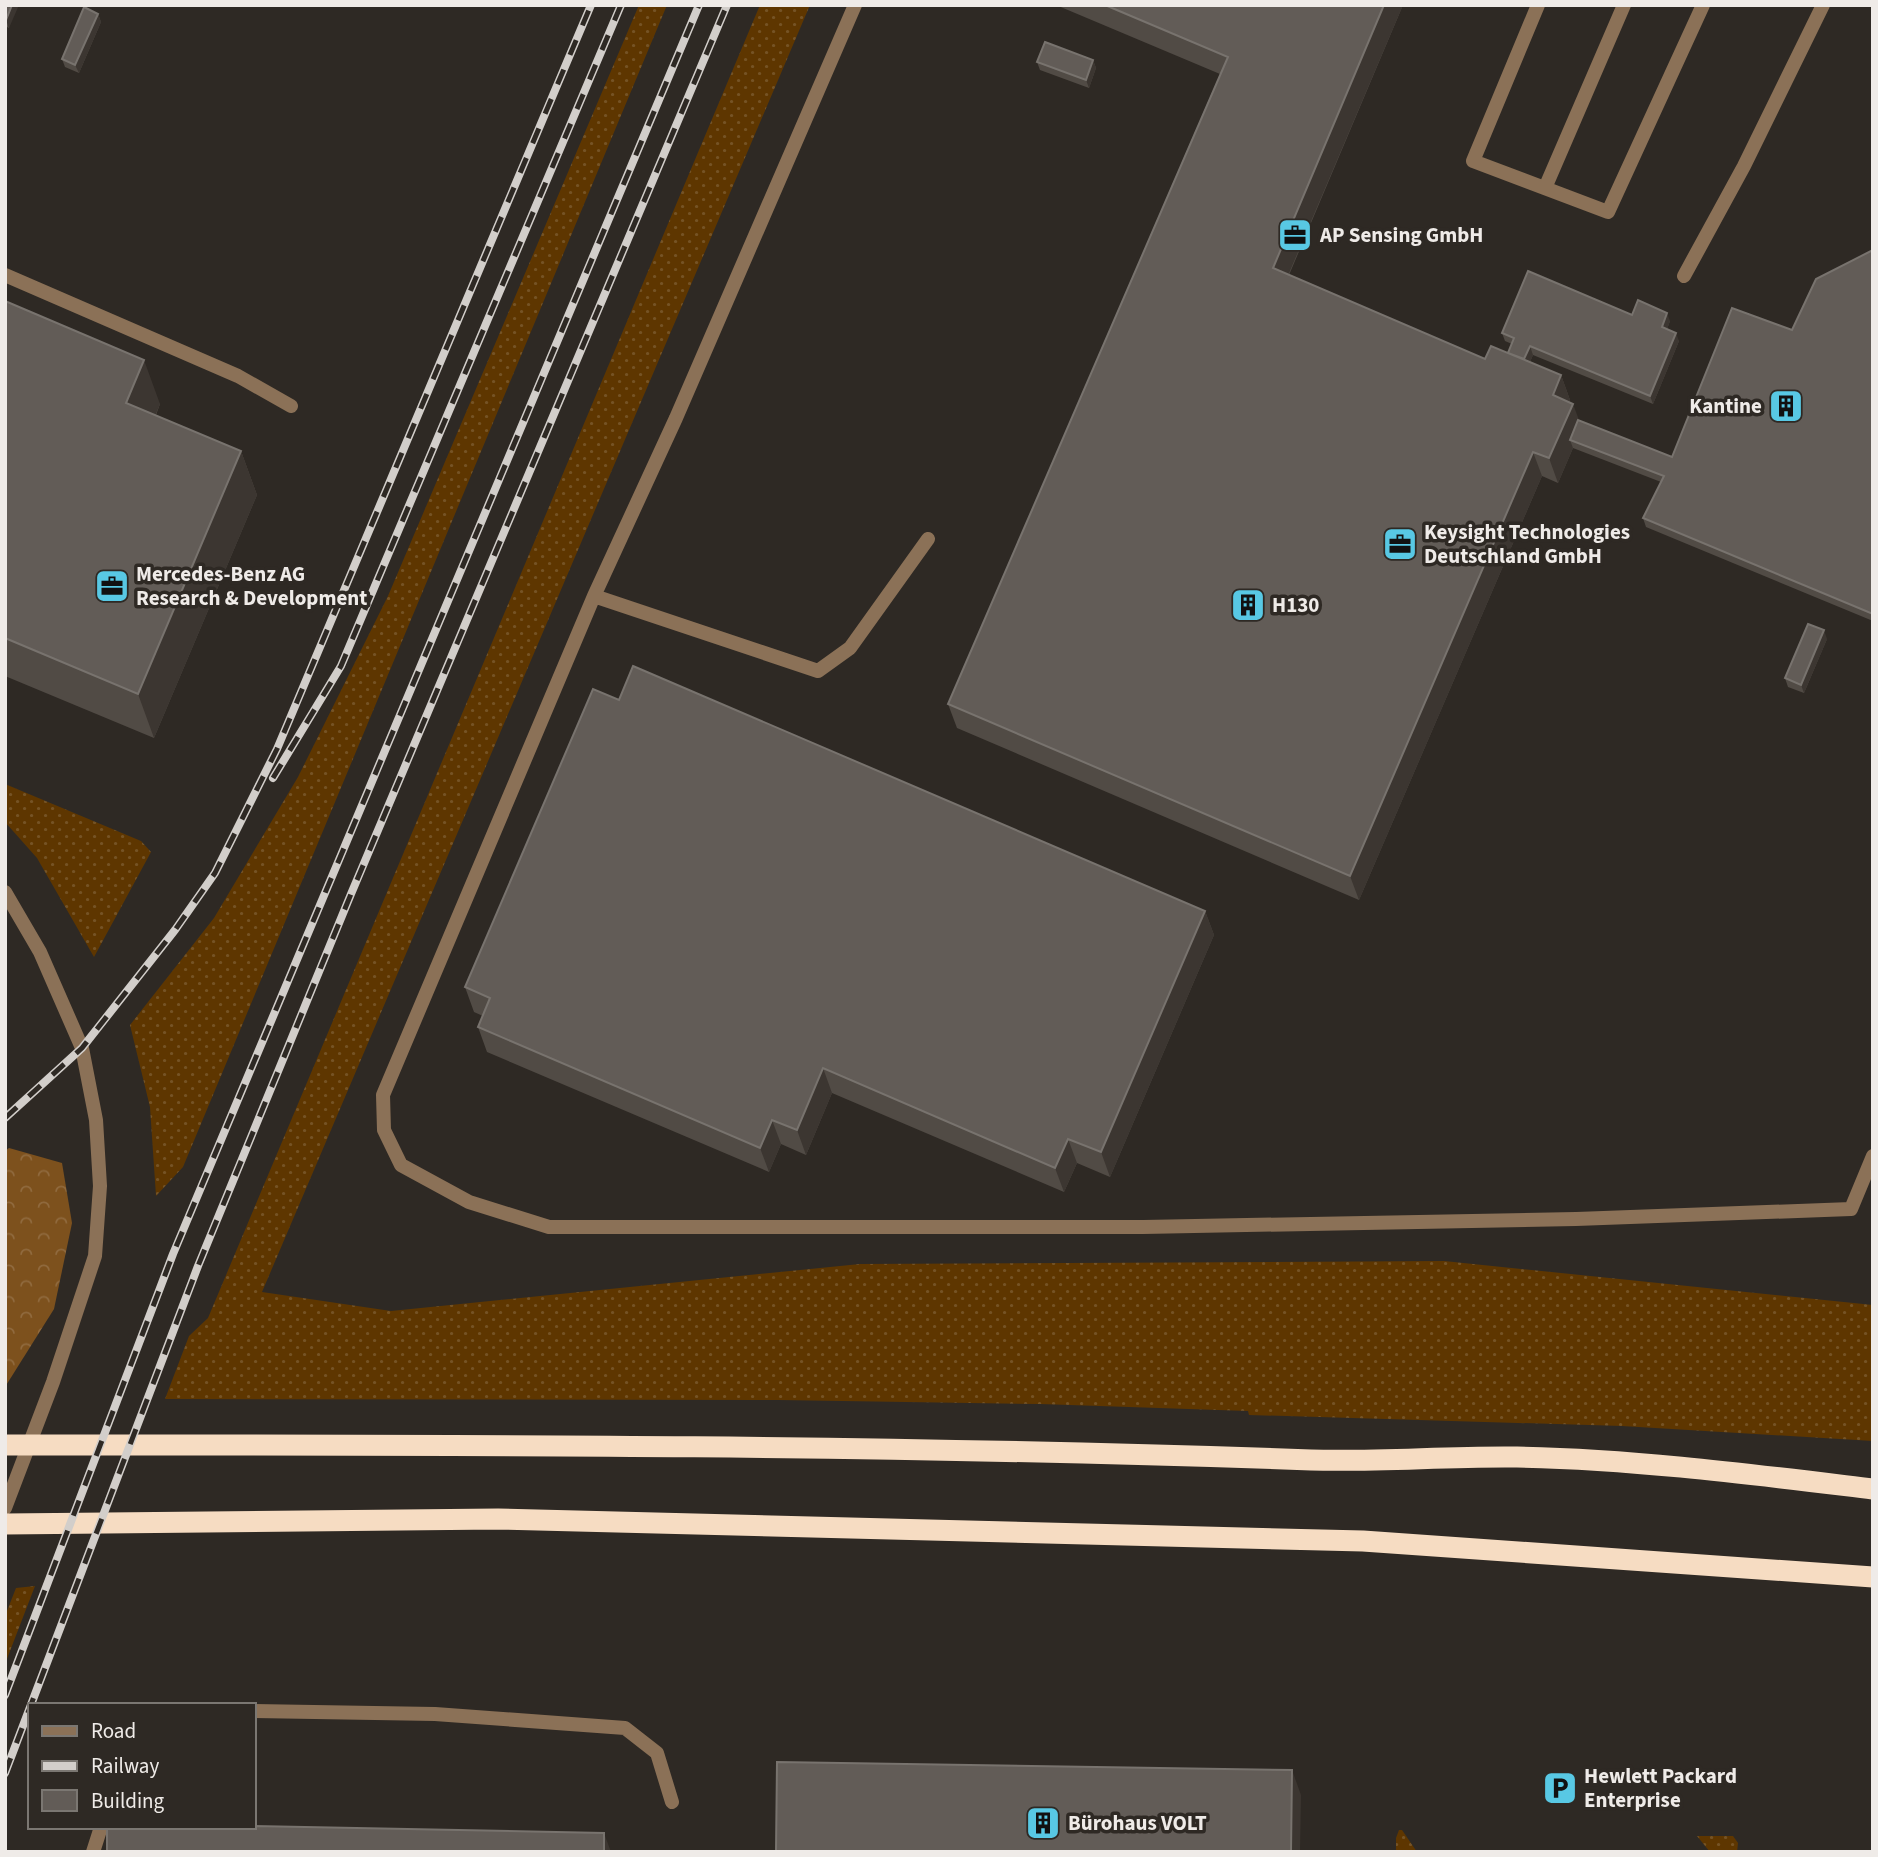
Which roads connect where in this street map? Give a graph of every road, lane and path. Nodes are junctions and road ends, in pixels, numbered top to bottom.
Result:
1 (855, 5) edge
2 (1538, 5) edge
3 (1623, 5) edge
4 (1703, 5) edge
5 (1823, 5) edge
6 (1545, 188) junction
7 (5, 275) edge
8 (1684, 276) dead end
9 (291, 406) dead end
10 (928, 539) dead end
11 (594, 596) junction
12 (5, 892) edge
13 (1873, 1156) edge
14 (5, 1445) edge
15 (1873, 1489) edge
16 (5, 1508) edge
17 (5, 1524) edge
18 (1873, 1577) edge
19 (256, 1711) edge
20 (672, 1802) dead end
21 (100, 1829) edge
22 (93, 1852) edge

1 - 11 street
2 - 6 street
3 - 6 street
4 - 6 street
5 - 8 street
7 - 9 street
10 - 11 street
11 - 13 street
12 - 16 street
14 - 15 highway
17 - 18 highway
19 - 20 street
21 - 22 street

